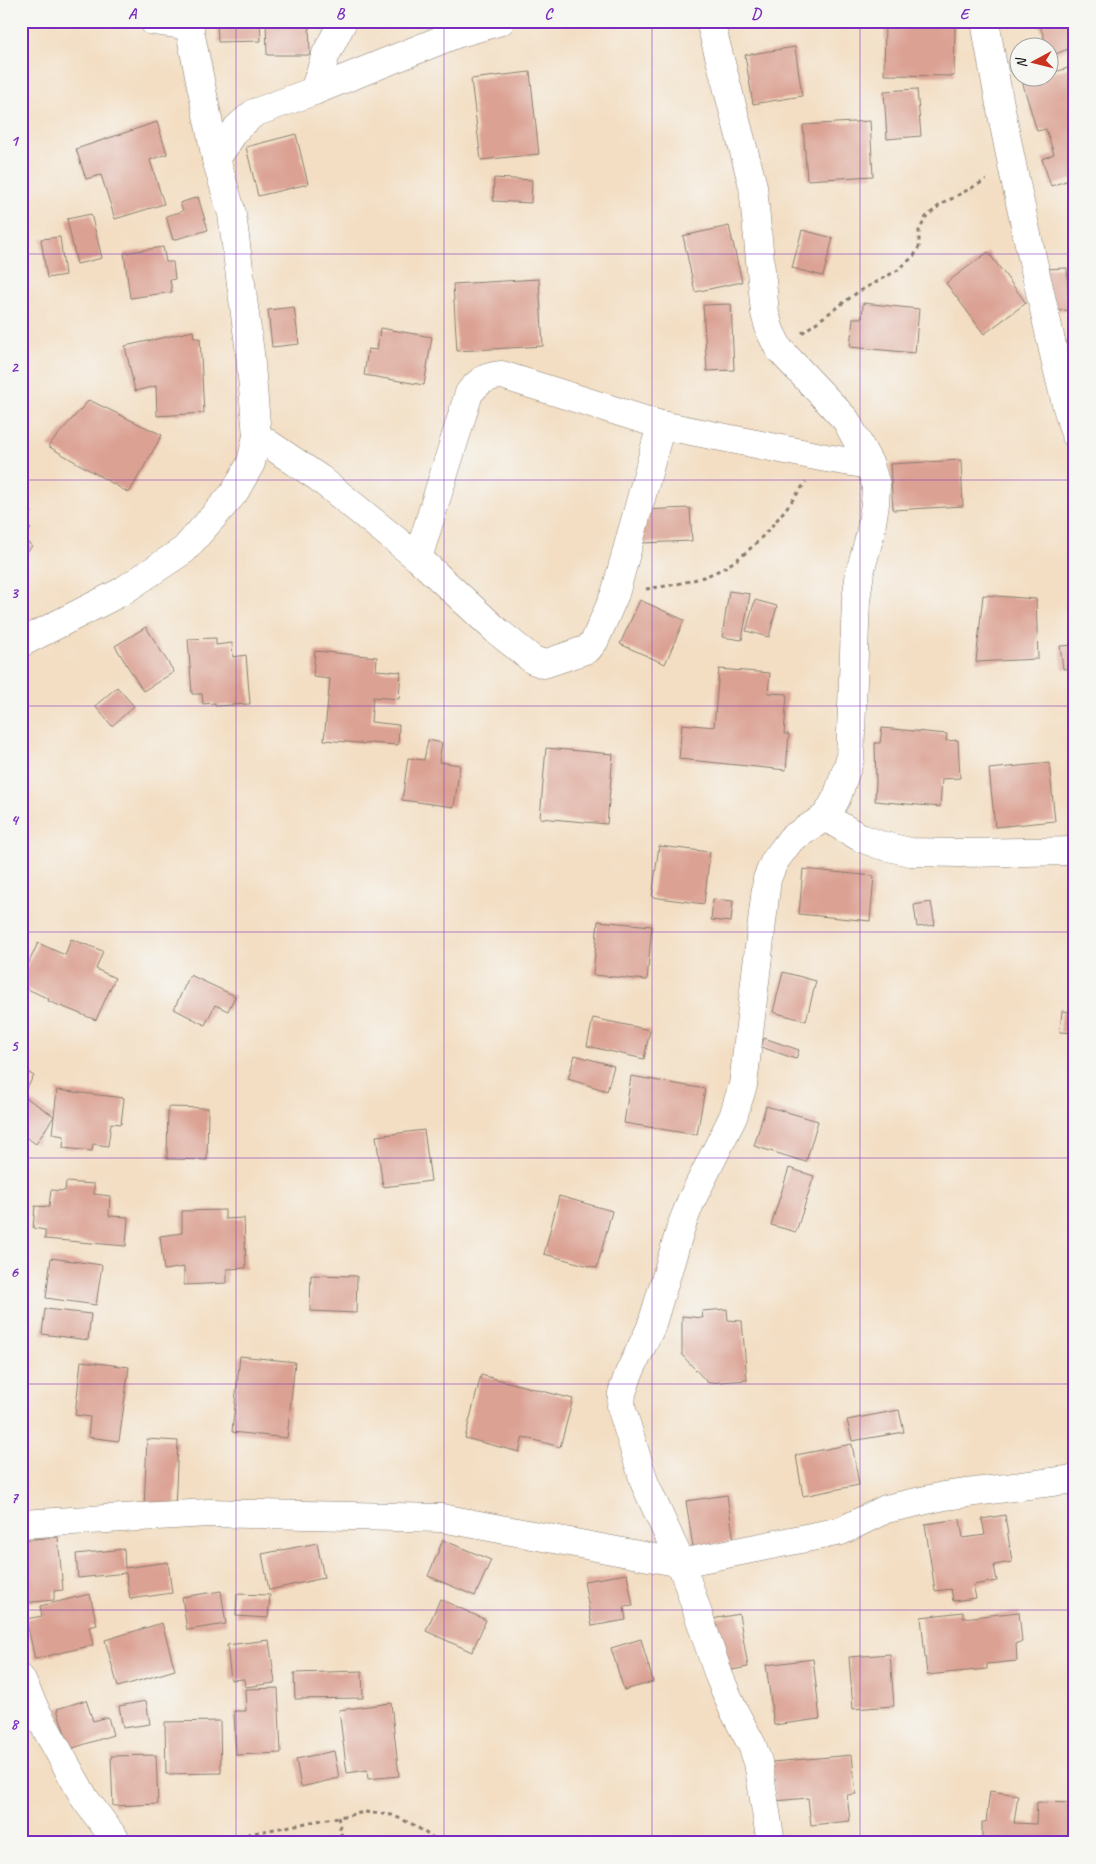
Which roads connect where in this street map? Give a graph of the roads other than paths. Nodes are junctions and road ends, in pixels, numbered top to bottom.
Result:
1 (153, 21) edge
2 (343, 21) edge
3 (501, 21) edge
4 (710, 21) edge
5 (985, 21) edge
6 (189, 24) edge
7 (314, 91) junction
8 (216, 158) junction
9 (661, 425) junction
10 (1075, 434) edge
11 (257, 436) junction
12 (870, 465) junction
13 (418, 558) junction
14 (21, 643) edge
15 (825, 817) junction
16 (1075, 852) edge
17 (1075, 1479) edge
18 (21, 1524) edge
19 (681, 1563) junction
20 (21, 1679) edge
21 (118, 1843) edge
22 (771, 1843) edge

1 - 6 street
2 - 7 street
3 - 7 street
4 - 12 street
5 - 10 street
6 - 8 street
7 - 8 street
8 - 11 street
9 - 12 street
9 - 13 street
9 - 13 street
11 - 13 street
11 - 14 street
12 - 15 street
15 - 16 street
15 - 19 street
17 - 19 street
18 - 19 street
19 - 22 street
20 - 21 street

